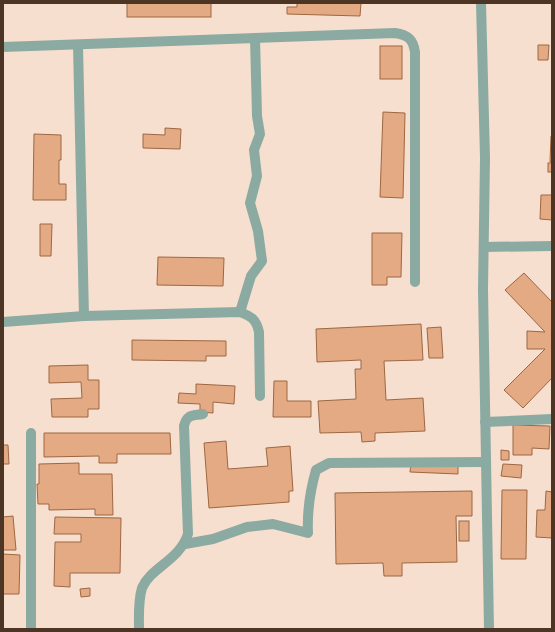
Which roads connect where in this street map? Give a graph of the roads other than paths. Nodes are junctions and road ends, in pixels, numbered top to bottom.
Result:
1 (482, 3) edge
2 (255, 38) junction
3 (78, 45) junction
4 (3, 47) edge
5 (552, 246) edge
6 (484, 247) junction
7 (415, 282) dead end
8 (240, 312) junction
9 (84, 316) junction
10 (3, 322) edge
11 (260, 396) dead end
12 (203, 414) dead end
13 (552, 419) edge
14 (485, 422) junction
15 (31, 433) dead end
16 (486, 462) junction
17 (185, 544) junction
18 (31, 629) edge
19 (139, 629) edge
20 (489, 629) edge

1 - 6 street
2 - 3 street
2 - 7 street
2 - 8 street
3 - 4 street
3 - 9 street
5 - 6 street
6 - 14 street
8 - 9 street
8 - 11 street
9 - 10 street
12 - 17 street
13 - 14 street
14 - 16 street
15 - 18 street
16 - 17 street
16 - 20 street
17 - 19 street

